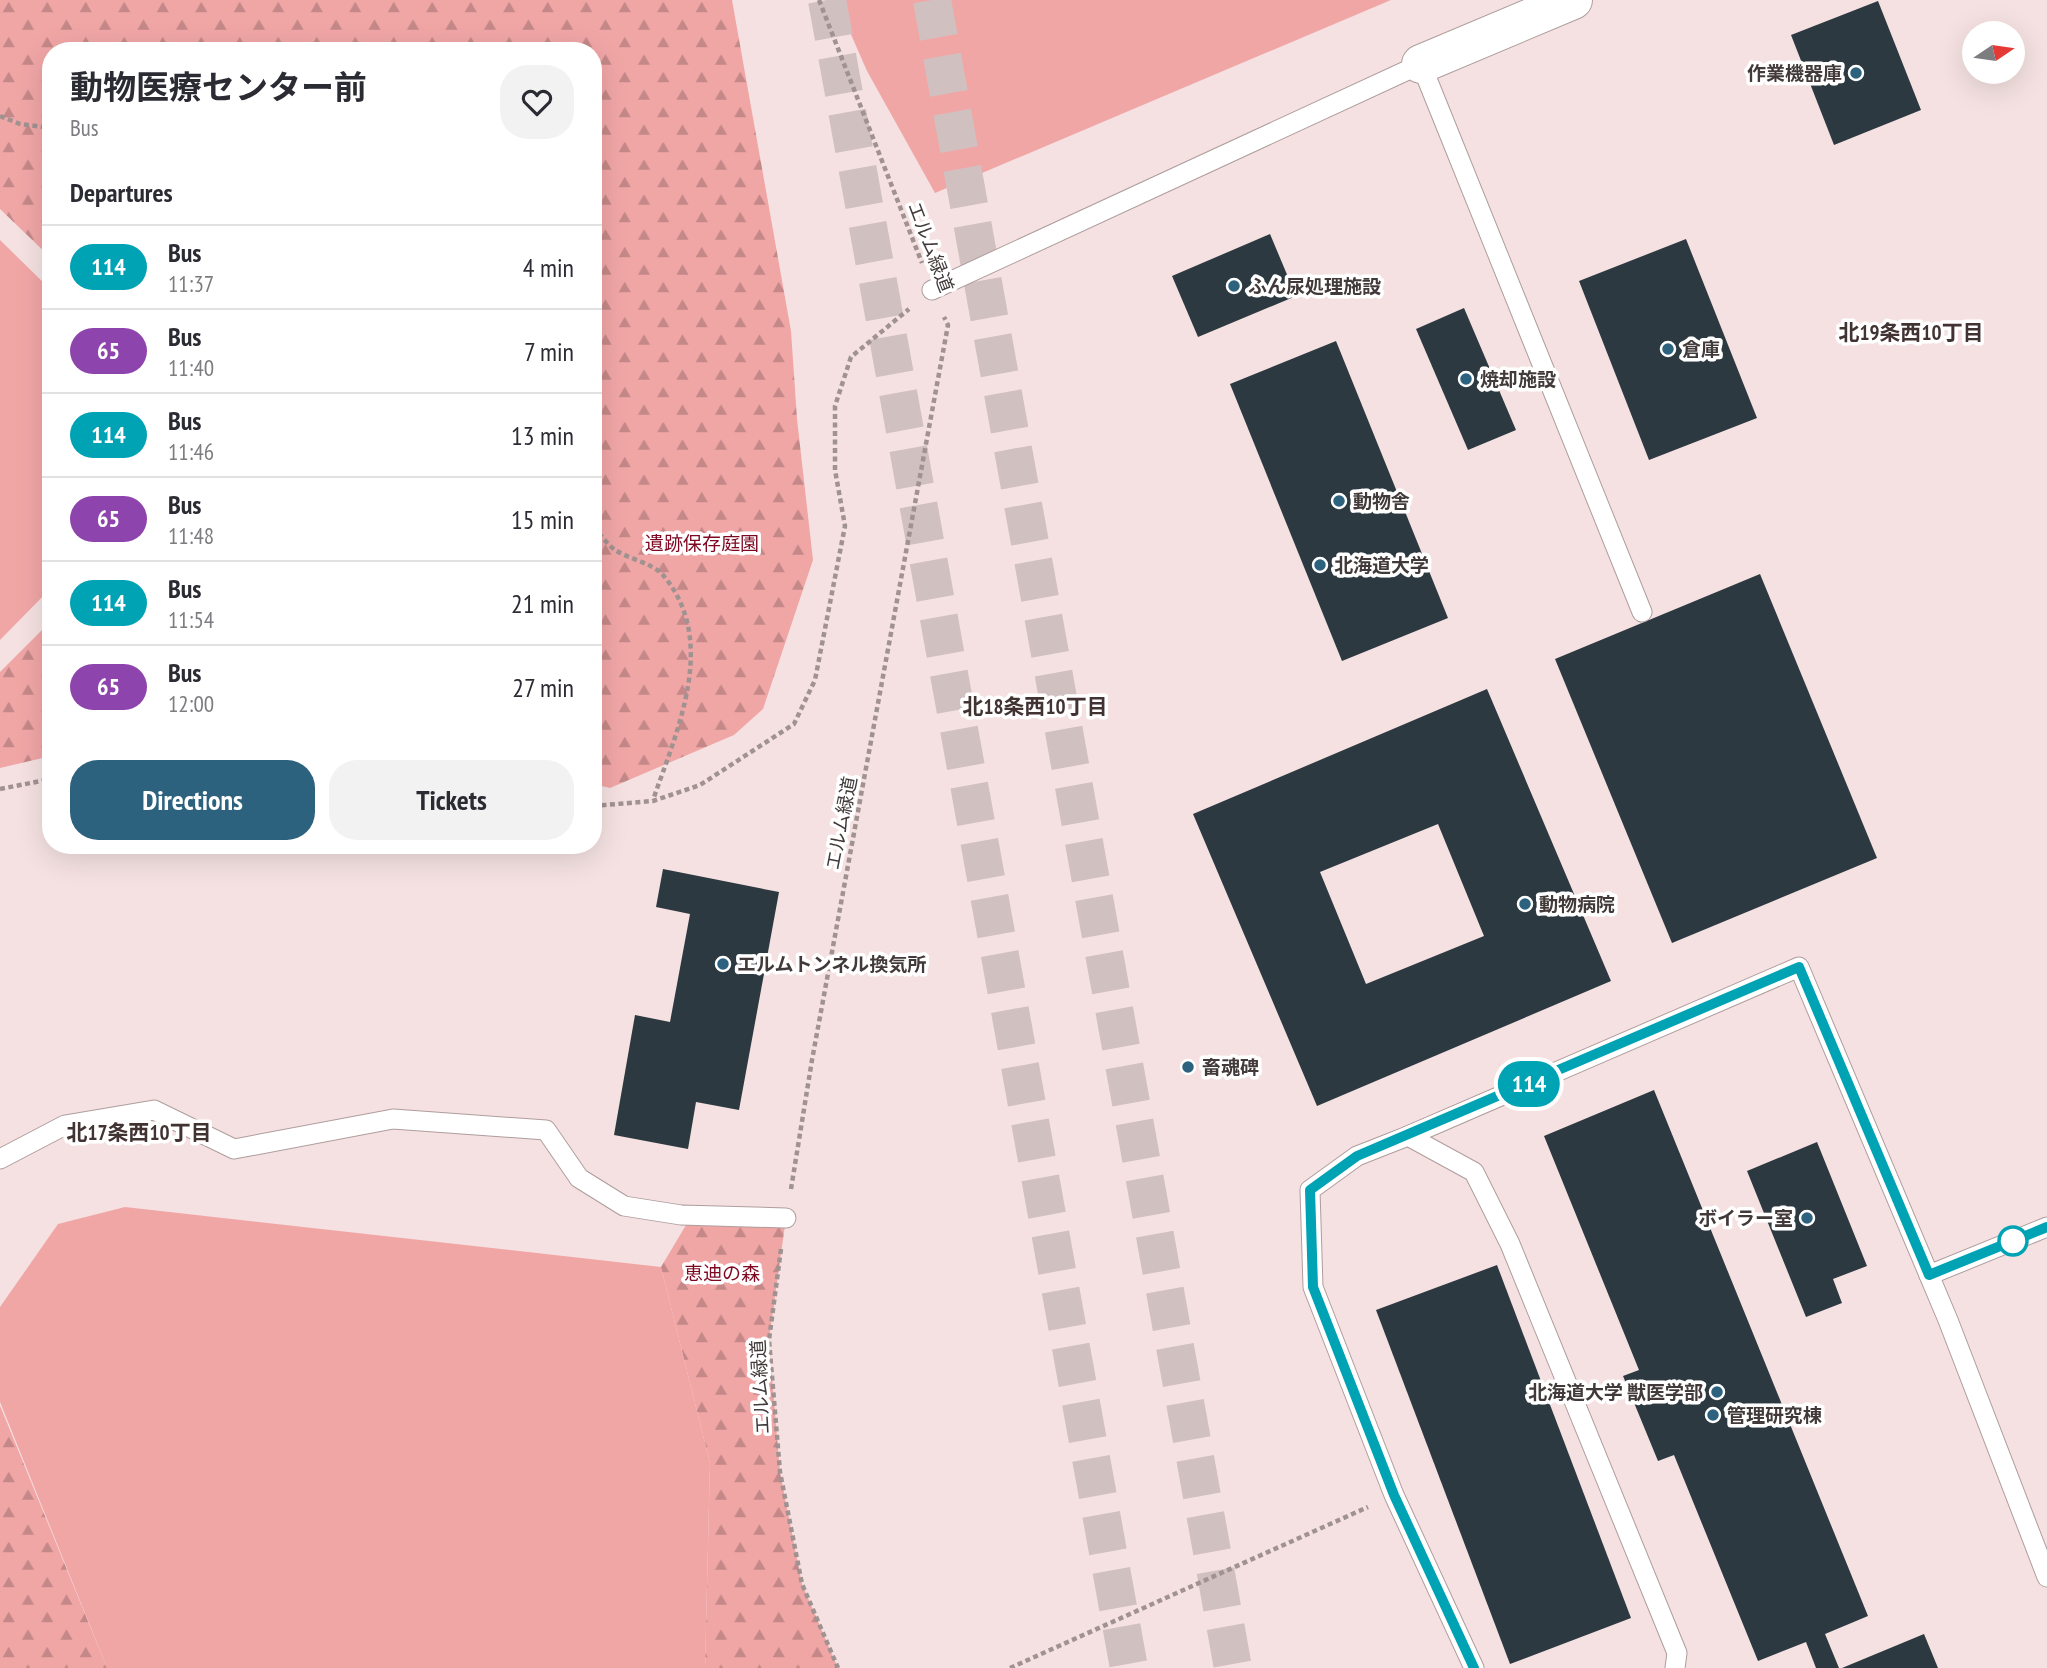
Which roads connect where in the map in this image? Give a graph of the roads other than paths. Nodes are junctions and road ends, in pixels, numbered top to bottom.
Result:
1 (1573, 0) edge
2 (1421, 64) junction
3 (932, 290) road end
4 (1642, 612) dead end
5 (1408, 1136) junction
6 (0, 1158) edge
7 (786, 1218) road end
8 (2047, 1227) edge
9 (1929, 1275) junction
10 (2047, 1577) edge
11 (1474, 1668) edge
12 (1675, 1668) edge

1 - 2 street
2 - 3 lane
2 - 4 lane
5 - 9 lane
5 - 11 lane
5 - 12 lane
6 - 7 lane
8 - 9 lane
9 - 10 lane

